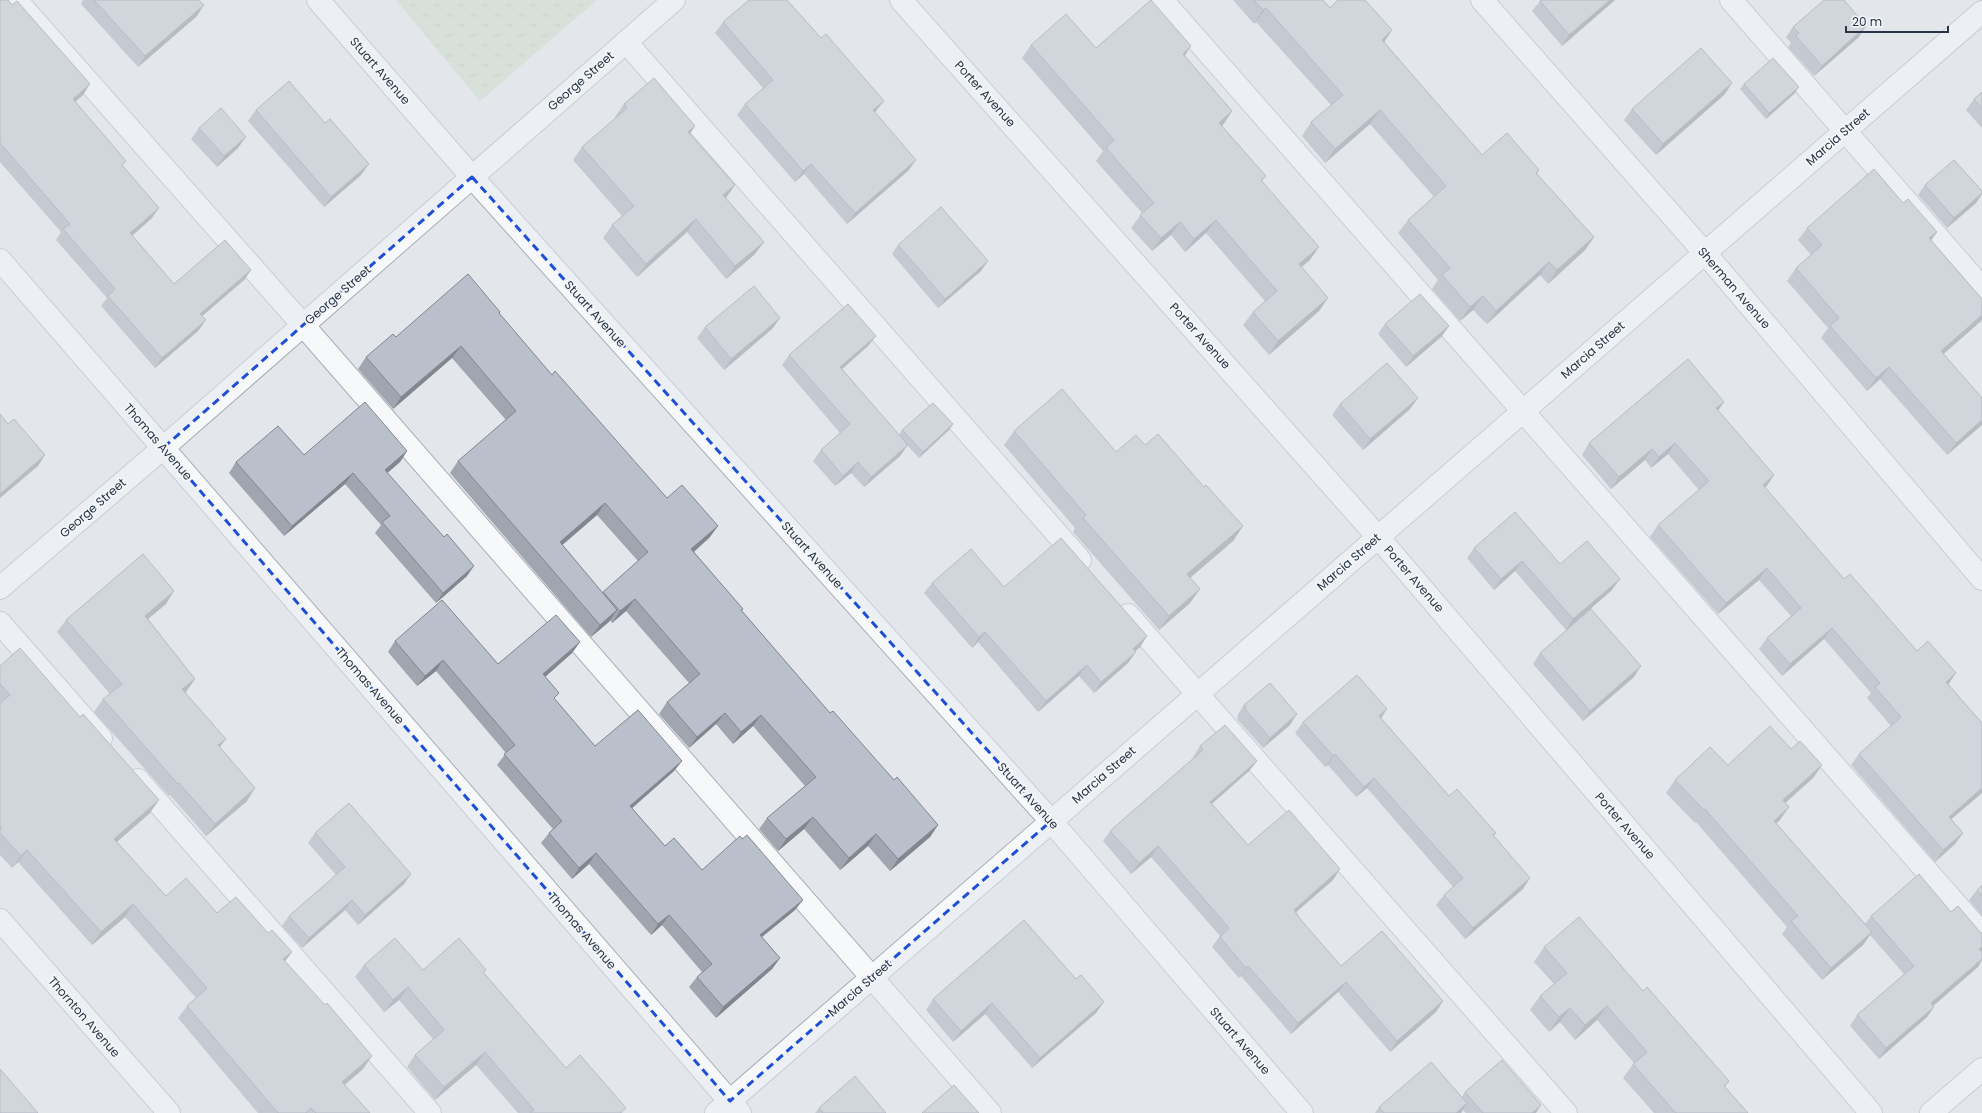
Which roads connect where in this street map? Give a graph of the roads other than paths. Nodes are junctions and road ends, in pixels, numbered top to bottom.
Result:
1 (16, 0) edge
2 (318, 0) edge
3 (674, 0) edge
4 (901, 0) edge
5 (1162, 0) edge
6 (1482, 0) edge
7 (1731, 0) edge
8 (1982, 12) edge
9 (626, 42) junction
10 (1845, 131) junction
11 (472, 177) junction
12 (1705, 253) junction
13 (0, 260) edge
14 (1982, 288) edge
15 (303, 325) junction
16 (1523, 410) junction
17 (163, 448) junction
18 (1378, 537) junction
19 (1092, 574) edge
20 (1982, 578) edge
21 (0, 588) edge
22 (1113, 598) edge
23 (0, 623) edge
24 (1197, 694) junction
25 (1051, 821) junction
26 (0, 920) edge
27 (1982, 934) edge
28 (872, 978) junction
29 (1982, 1069) edge
30 (728, 1109) edge
31 (169, 1113) edge
32 (430, 1113) edge
33 (990, 1113) edge
34 (1302, 1113) edge
35 (1566, 1113) edge
36 (1871, 1113) edge
37 (1931, 1113) edge

1 - 15 street
2 - 11 street, Stuart Avenue
3 - 9 street, George Street
4 - 18 street, Porter Avenue
5 - 16 street
6 - 12 street, Sherman Avenue
7 - 10 street
8 - 10 street, Marcia Street
9 - 11 street, George Street
9 - 19 street
10 - 12 street, Marcia Street
10 - 14 street
11 - 15 street, George Street
11 - 25 street, Stuart Avenue
12 - 16 street, Marcia Street
12 - 20 street, Sherman Avenue
13 - 17 street, Thomas Avenue
15 - 17 street, George Street
15 - 28 street
16 - 18 street, Marcia Street
16 - 27 street
17 - 21 street, George Street
17 - 30 street, Thomas Avenue
18 - 24 street, Marcia Street
18 - 36 street, Porter Avenue
22 - 24 street
23 - 32 street
24 - 25 street, Marcia Street
24 - 35 street
25 - 28 street, Marcia Street
25 - 34 street, Stuart Avenue
26 - 31 street, Thornton Avenue
28 - 30 street, Marcia Street
28 - 33 street
29 - 37 street

